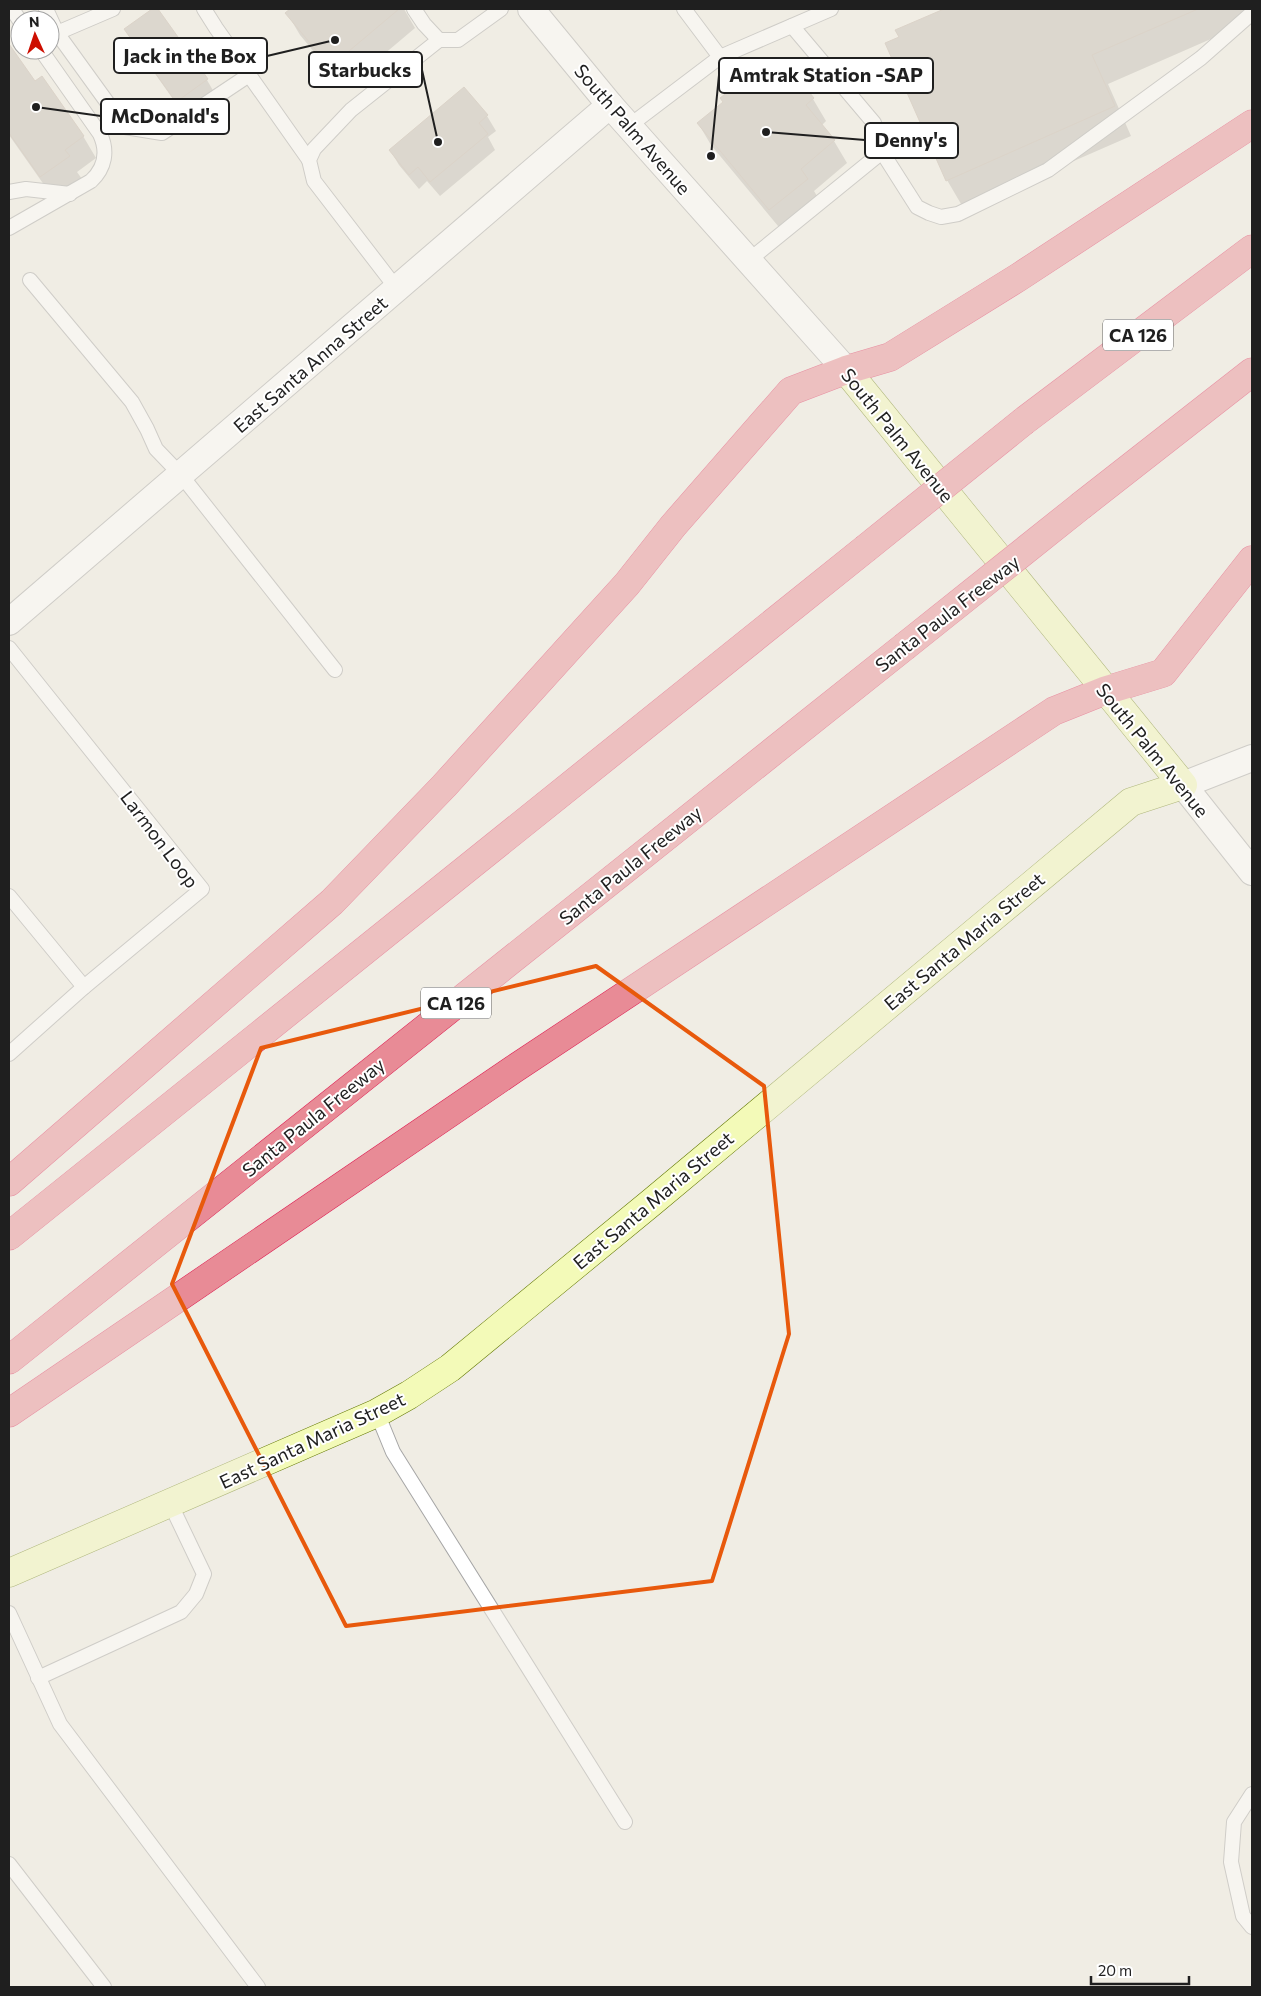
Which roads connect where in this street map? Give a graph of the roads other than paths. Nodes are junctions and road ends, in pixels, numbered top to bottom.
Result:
1 (113, 9) edge
2 (204, 9) edge
3 (414, 9) edge
4 (502, 9) edge
5 (531, 9) edge
6 (684, 9) edge
7 (831, 9) edge
8 (1252, 13) edge
9 (792, 26) junction
10 (60, 32) edge
11 (60, 37) edge
12 (438, 40) junction
13 (720, 57) junction
14 (48, 60) edge
15 (249, 75) junction
16 (610, 105) junction
17 (1252, 124) edge
18 (629, 126) junction
19 (882, 152) junction
20 (309, 160) junction
21 (9, 192) edge
22 (70, 194) junction
23 (9, 228) edge
24 (1252, 249) edge
25 (748, 261) junction
26 (30, 280) dead end
27 (396, 289) junction
28 (846, 370) junction
29 (1252, 372) edge
30 (181, 475) junction
31 (1252, 560) edge
32 (9, 622) edge
33 (9, 648) edge
34 (335, 670) dead end
35 (1104, 691) junction
36 (1252, 758) edge
37 (1183, 786) junction
38 (1252, 872) edge
39 (9, 896) edge
40 (84, 987) junction
41 (9, 1054) edge
42 (9, 1182) edge
43 (9, 1236) edge
44 (9, 1360) edge
45 (9, 1413) edge
46 (377, 1413) junction
47 (170, 1503) junction
48 (9, 1573) edge
49 (9, 1613) edge
50 (38, 1678) junction
51 (1252, 1794) edge
52 (625, 1822) dead end
53 (9, 1864) edge
54 (1252, 1927) edge
55 (104, 1987) edge
56 (258, 1987) edge

1 - 10 lane
2 - 15 lane
3 - 12 lane
4 - 12 lane
5 - 16 street, South Palm Avenue
6 - 13 lane
7 - 9 lane
8 - 19 lane
9 - 13 lane
9 - 19 lane
11 - 15 lane
12 - 20 lane
13 - 18 lane
14 - 22 lane
15 - 20 lane
16 - 18 street, South Palm Avenue
16 - 27 street, East Santa Anna Street
17 - 28 highway
18 - 25 street, South Palm Avenue
19 - 25 lane
20 - 27 lane
21 - 22 lane
22 - 23 lane
24 - 43 highway, CA 126, bridge
25 - 28 street, South Palm Avenue
26 - 30 lane
27 - 30 street, East Santa Anna Street
28 - 35 street, South Palm Avenue
28 - 42 highway
29 - 44 highway, Santa Paula Freeway / CA 126, bridge
30 - 32 street, East Santa Anna Street
30 - 34 lane
31 - 35 highway
33 - 40 lane, Larmon Loop
35 - 37 street, South Palm Avenue
35 - 45 highway
36 - 37 street, East Santa Maria Street
37 - 38 street, South Palm Avenue
37 - 46 street, East Santa Maria Street
39 - 40 lane
40 - 41 lane
46 - 47 street, East Santa Maria Street
46 - 52 lane
47 - 48 street, East Santa Maria Street
47 - 50 lane
49 - 50 lane
50 - 56 lane
51 - 54 lane
53 - 55 lane

